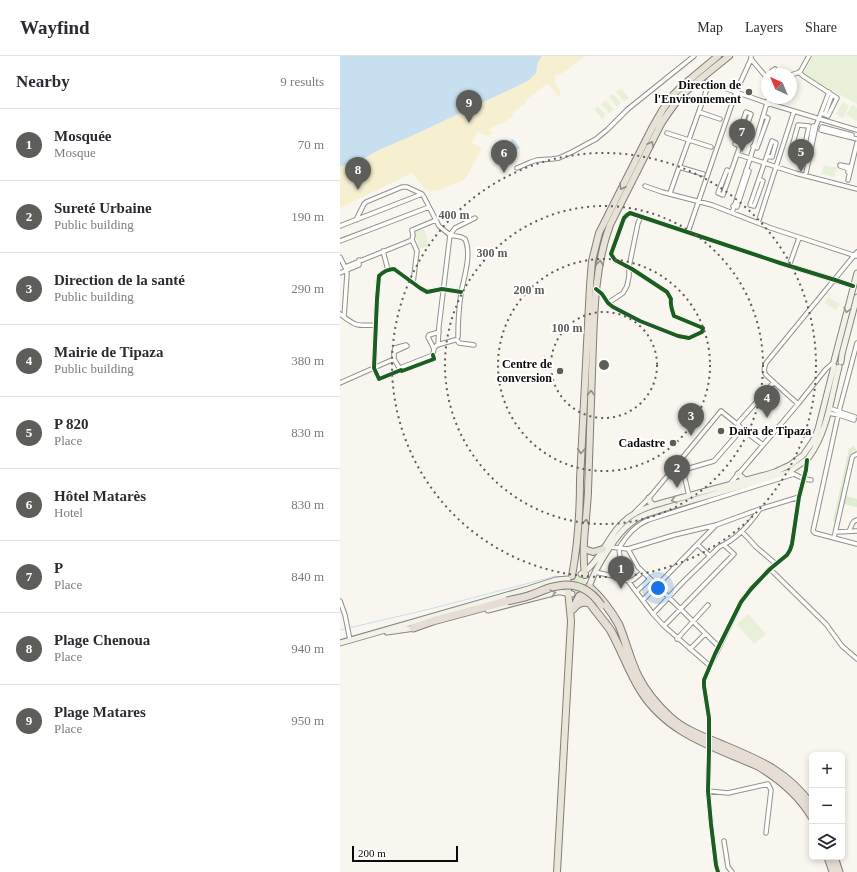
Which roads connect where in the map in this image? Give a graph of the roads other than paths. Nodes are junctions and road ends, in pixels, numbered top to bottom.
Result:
1 (694, 56) edge
2 (718, 56) edge
3 (729, 56) edge
4 (808, 56) edge
5 (751, 58) edge
6 (761, 70) edge
7 (799, 72) joint
8 (736, 92) junction
9 (761, 101) edge
10 (767, 104) edge
11 (770, 104) edge
12 (794, 111) junction
13 (699, 112) junction
14 (720, 119) dead end
15 (818, 119) junction
16 (840, 126) junction
17 (857, 130) edge
18 (667, 132) dead end
19 (857, 138) edge
20 (689, 140) junction
21 (857, 143) edge
22 (740, 146) junction
23 (711, 147) dead end
24 (806, 149) junction
25 (737, 154) junction
26 (767, 156) dead end
27 (750, 159) junction
28 (797, 161) dead end
29 (765, 164) junction
30 (776, 166) junction
31 (679, 167) junction
32 (851, 167) junction
33 (517, 168) dead end
34 (731, 172) junction
35 (806, 173) dead end
36 (703, 174) dead end
37 (759, 180) junction
38 (645, 186) dead end
39 (857, 189) edge
40 (422, 194) junction
41 (670, 194) junction
42 (699, 201) junction
43 (429, 207) junction
44 (732, 213) junction
45 (642, 217) junction
46 (475, 218) dead end
47 (356, 220) junction
48 (436, 220) junction
49 (758, 223) junction
50 (340, 226) edge
51 (688, 232) junction
52 (450, 235) junction
53 (799, 238) junction
54 (412, 240) junction
55 (340, 241) edge
56 (383, 251) junction
57 (856, 255) edge
58 (340, 257) edge
59 (789, 266) junction
60 (629, 267) junction
61 (345, 269) junction
62 (388, 270) junction
63 (340, 273) edge
64 (857, 273) edge
65 (835, 280) junction
66 (412, 283) junction
67 (853, 286) junction
68 (596, 289) junction
69 (443, 290) junction
70 (461, 292) junction
71 (857, 297) edge
72 (608, 303) junction
73 (342, 316) edge
74 (375, 326) junction
75 (438, 332) junction
76 (456, 339) junction
77 (857, 343) edge
78 (438, 345) junction
79 (474, 345) dead end
80 (434, 349) junction
81 (394, 352) dead end
82 (394, 359) junction
83 (836, 364) junction
84 (374, 368) junction
85 (400, 369) junction
86 (774, 382) junction
87 (340, 383) edge
88 (798, 404) junction
89 (829, 408) junction
90 (828, 413) junction
91 (839, 413) junction
92 (855, 418) edge
93 (737, 424) junction
94 (857, 425) edge
95 (742, 429) junction
96 (763, 445) junction
97 (857, 454) edge
98 (806, 457) junction
99 (677, 464) junction
100 (683, 470) junction
101 (792, 473) junction
102 (738, 474) junction
103 (804, 479) junction
104 (745, 480) junction
105 (811, 480) dead end
106 (729, 485) junction
107 (689, 496) junction
108 (649, 498) junction
109 (799, 498) junction
110 (653, 505) junction
111 (760, 509) junction
112 (633, 515) junction
113 (857, 520) edge
114 (716, 525) junction
115 (849, 531) junction
116 (857, 531) edge
117 (742, 532) junction
118 (836, 532) junction
119 (834, 538) junction
120 (698, 544) junction
121 (857, 544) edge
122 (724, 545) junction
123 (611, 547) junction
124 (618, 548) junction
125 (584, 549) junction
126 (603, 549) junction
127 (628, 549) junction
128 (710, 556) junction
129 (776, 564) junction
130 (770, 570) junction
131 (595, 572) junction
132 (643, 572) junction
133 (584, 574) junction
134 (570, 578) junction
135 (622, 578) junction
136 (650, 579) junction
137 (628, 581) junction
138 (590, 585) junction
139 (657, 585) junction
140 (637, 591) junction
141 (574, 594) junction
142 (669, 597) junction
143 (643, 600) junction
144 (340, 601) edge
145 (590, 604) junction
146 (708, 605) dead end
147 (573, 609) junction
148 (681, 609) junction
149 (467, 611) junction
150 (652, 614) junction
151 (434, 616) junction
152 (693, 621) junction
153 (570, 622) junction
154 (664, 626) junction
155 (413, 628) junction
156 (374, 634) junction
157 (705, 634) junction
158 (677, 639) junction
159 (350, 640) junction
160 (340, 643) edge
161 (720, 647) junction
162 (690, 649) junction
163 (626, 654) junction
164 (857, 660) edge
165 (710, 666) junction
166 (709, 737) dead end
167 (709, 751) dead end
168 (708, 791) junction
169 (809, 802) edge
170 (809, 812) edge
171 (766, 833) dead end
172 (724, 841) dead end
173 (829, 860) edge
174 (835, 860) edge
175 (558, 872) edge
176 (718, 872) edge
177 (732, 872) edge
178 (833, 872) edge
179 (839, 872) edge

1 - 33 street
2 -> 134 highway
68 -> 3 highway
4 - 7 street
5 - 6 street
5 - 8 street
7 - 15 street
8 - 9 street
8 - 13 street
8 - 42 street
10 - 27 street
11 - 12 street
12 - 15 street
12 - 30 street
13 - 14 street
13 - 20 street
15 - 16 street
15 - 24 street
16 - 17 street
16 - 19 street
18 - 20 street
20 - 23 street
20 - 31 street
21 - 32 street
22 - 22 street
22 - 25 street
24 - 24 street
24 - 28 street
24 - 35 street
25 - 27 street
25 - 34 street
26 - 29 street
27 - 29 street
27 - 44 street
29 - 30 street
29 - 37 street
30 - 39 street
30 - 49 street
31 - 36 street
31 - 41 street
32 - 32 street
34 - 34 street
37 - 37 street
38 - 41 street
40 - 43 street
40 - 47 street
40 - 47 street
41 - 42 street
42 - 44 street
42 - 51 street
43 - 48 street
43 - 55 street
44 - 49 street
45 - 51 street
45 - 60 street
45 - 60 street
46 - 52 street
47 - 50 street
48 - 52 street
48 - 54 street
49 - 53 street
51 - 59 street
52 - 69 street
52 - 70 street
53 - 57 street
53 - 59 street
54 - 56 street
54 - 66 street
56 - 61 street
56 - 62 street
57 - 65 street
58 - 61 street
59 - 65 street
60 - 72 street
60 - 72 street
61 - 63 street
61 - 73 street
62 - 66 street
62 - 74 street
64 - 67 main road
65 - 67 street
65 - 86 street
66 - 69 street
67 -> 83 main road
68 - 72 street
125 -> 68 highway
69 - 70 street
69 - 75 street
70 - 76 street
71 - 83 main road
73 - 74 street
74 - 84 street
75 - 78 street
75 - 80 street
76 - 78 street
76 - 79 street
77 - 91 street
78 - 80 street
80 - 85 street
81 - 82 street
82 - 84 street
82 - 85 street
83 - 88 street
83 - 89 main road
83 - 98 main road
84 - 85 street
84 - 87 street
86 - 88 street
86 - 93 street
88 - 96 street
89 - 90 main road
89 - 91 street
90 - 91 street
90 - 98 main road
91 - 92 street
91 - 119 street
92 - 94 street
93 - 95 street
93 - 99 street
95 - 96 street
95 - 100 street
96 - 102 street
97 - 118 street
98 - 101 main road
98 - 103 street
98 - 104 main road
99 - 100 street
99 - 108 street
100 - 107 street
101 - 103 street
101 - 123 main road
101 - 124 street
102 - 104 main road
102 - 106 street
103 - 105 street
103 - 109 street
104 - 106 main road
106 - 107 main road
107 -> 110 main road
108 - 110 main road
108 - 112 street
109 - 111 street
109 - 129 street
110 - 112 main road
111 - 114 street
111 - 117 street
112 - 126 main road
113 - 115 street
114 - 120 street
114 - 127 street
115 - 116 street
115 - 118 street
117 - 122 street
117 - 129 street
118 - 119 street
119 - 121 street
120 - 128 street
120 - 139 street
122 - 128 street
122 - 148 street
123 - 124 street
123 - 131 main road
124 - 127 street
124 - 135 street
125 - 126 highway
125 - 133 highway
126 - 133 main road
127 - 132 street
128 - 142 street
129 - 130 street
130 - 161 street
130 - 164 street
131 - 135 street
131 - 138 main road
132 - 136 street
132 - 137 street
133 - 134 main road
133 - 138 main road
134 - 141 main road
134 - 151 main road
135 - 137 street
136 - 139 street
136 - 140 street
137 - 140 street
138 - 141 main road
138 - 163 highway
139 - 142 street
139 - 143 street
140 - 143 street
141 - 145 highway
141 - 147 main road
141 - 153 main road
155 -> 141 main road
142 - 148 street
142 - 150 street
143 - 150 street
144 - 159 street
145 - 147 highway
145 - 163 highway
146 - 152 street
147 - 153 main road
148 - 152 street
148 - 154 street
149 - 151 highway
149 - 155 highway
149 - 163 highway, bridge
150 - 154 street
151 - 156 main road
152 - 157 street
152 - 158 street
153 - 175 main road
154 - 158 street
155 - 156 main road
156 - 159 main road
157 - 161 street
157 - 162 street
158 - 162 street
159 - 160 main road
161 - 165 street
162 - 165 street
163 - 169 highway
163 - 170 highway
165 - 166 street
167 - 168 street
168 - 171 street
168 - 176 street
172 - 177 street
173 - 178 highway
174 - 179 highway

